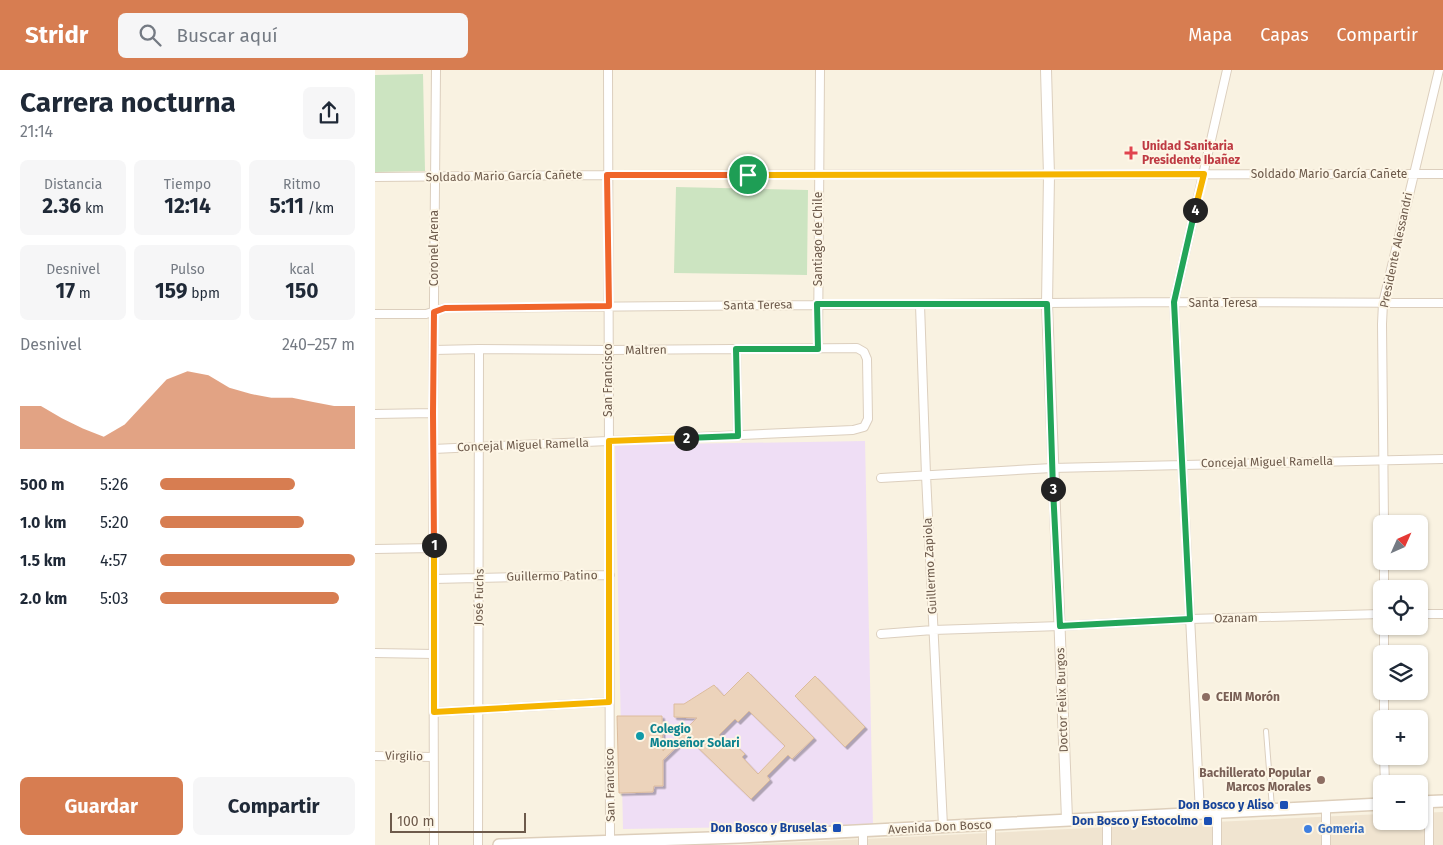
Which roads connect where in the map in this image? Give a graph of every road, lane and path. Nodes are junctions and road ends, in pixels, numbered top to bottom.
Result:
1 (435, 70) edge
2 (608, 70) edge
3 (820, 70) edge
4 (1046, 70) edge
5 (1227, 70) edge
6 (1439, 70) edge
7 (1204, 174) junction
8 (1413, 174) junction
9 (1443, 174) edge
10 (607, 175) junction
11 (818, 175) junction
12 (1049, 175) junction
13 (375, 177) edge
14 (435, 177) junction
15 (1174, 302) junction
16 (1443, 303) edge
17 (817, 304) junction
18 (1047, 304) junction
19 (1383, 304) junction
20 (920, 305) junction
21 (609, 306) junction
22 (434, 312) junction
23 (375, 314) edge
24 (479, 349) junction
25 (736, 349) junction
26 (818, 349) junction
27 (434, 350) junction
28 (608, 350) junction
29 (433, 413) junction
30 (375, 414) edge
31 (853, 430) joint
32 (738, 436) junction
33 (609, 441) junction
34 (480, 446) junction
35 (433, 449) junction
36 (1443, 459) edge
37 (1384, 460) junction
38 (1183, 464) junction
39 (1052, 468) junction
40 (926, 475) junction
41 (881, 478) dead end
42 (1384, 515) edge
43 (434, 548) junction
44 (375, 549) edge
45 (610, 575) junction
46 (480, 578) junction
47 (434, 579) junction
48 (1373, 614) edge
49 (1428, 614) edge
50 (1443, 614) edge
51 (1190, 619) junction
52 (1060, 626) junction
53 (933, 630) junction
54 (881, 634) dead end
55 (375, 653) edge
56 (434, 654) junction
57 (609, 702) junction
58 (477, 710) junction
59 (434, 712) junction
60 (1266, 731) dead end
61 (375, 756) edge
62 (433, 757) junction
63 (1443, 801) edge
64 (1428, 802) edge
65 (1373, 804) edge
66 (1326, 807) junction
67 (1272, 810) junction
68 (1217, 812) junction
69 (1200, 813) junction
70 (1107, 818) junction
71 (1067, 820) junction
72 (991, 824) junction
73 (943, 826) junction
74 (1427, 830) edge
75 (863, 831) junction
76 (610, 840) junction
77 (740, 841) edge
78 (634, 843) edge
79 (563, 844) edge
80 (433, 845) edge
81 (478, 845) edge
82 (499, 845) edge
83 (863, 845) edge
84 (991, 845) edge
85 (1107, 845) edge
86 (1217, 845) edge
87 (1326, 845) edge
88 (1429, 845) edge

1 - 14 street, Coronel Arena
2 - 10 street, San Francisco
3 - 11 street, Santiago de Chile
4 - 12 street, Doctor Felix Burgos
5 - 7 street
6 - 8 street, Presidente Alessandri
7 - 8 street, Soldado Mario García Cañete
7 - 12 street, Soldado Mario García Cañete
7 - 15 street
8 - 9 street, Soldado Mario García Cañete
8 - 19 street, Presidente Alessandri
10 - 11 street, Soldado Mario García Cañete
10 - 14 street, Soldado Mario García Cañete
10 - 21 street, San Francisco
11 - 12 street, Soldado Mario García Cañete
11 - 17 street, Santiago de Chile
12 - 18 street, Doctor Felix Burgos
13 - 14 street, Soldado Mario García Cañete
14 - 22 street, Coronel Arena
15 - 18 street, Santa Teresa
15 - 19 street, Santa Teresa
15 - 38 street
16 - 19 street, Santa Teresa
17 - 20 street, Santa Teresa
17 - 21 street, Santa Teresa
17 - 26 street, Santiago de Chile
18 - 20 street, Santa Teresa
18 - 39 street, Doctor Felix Burgos
19 - 37 street, Presidente Alessandri
20 - 40 street, Guillermo Zapiola
21 - 22 street, Santa Teresa
21 - 28 street, San Francisco
22 - 23 street, Santa Teresa
22 - 27 street, Coronel Arena
24 - 27 street, Maltren
24 - 28 street, Maltren
24 - 34 street, José Fuchs
25 - 26 street, Maltren
25 - 28 street, Maltren
25 - 32 street
26 - 31 street, Maltren
27 - 29 street, Coronel Arena
28 - 33 street, San Francisco
29 - 30 street
29 - 35 street, Coronel Arena
31 - 32 street, Concejal Miguel Ramella
32 - 33 street, Concejal Miguel Ramella
33 - 34 street, Concejal Miguel Ramella
33 - 45 street, San Francisco
34 - 35 street, Concejal Miguel Ramella
34 - 46 street, José Fuchs
35 - 43 street, Coronel Arena
36 - 37 street, Concejal Miguel Ramella
37 - 38 street, Concejal Miguel Ramella
37 - 42 street, Presidente Alessandri
38 - 39 street, Concejal Miguel Ramella
38 - 51 street
39 - 40 street, Concejal Miguel Ramella
39 - 52 street, Doctor Felix Burgos
40 - 41 street, Concejal Miguel Ramella
40 - 53 street, Guillermo Zapiola
43 - 44 street
43 - 47 street, Coronel Arena
45 - 46 street, Guillermo Patino
45 - 57 street, San Francisco
46 - 47 street, Guillermo Patino
46 - 58 street, José Fuchs
47 - 56 street, Coronel Arena
48 - 51 street, Ozanam
49 - 50 street
51 - 52 street, Ozanam
51 - 69 street
52 - 53 street, Ozanam
52 - 71 street, Doctor Felix Burgos
53 - 54 street, Ozanam
53 - 73 street, Guillermo Zapiola
55 - 56 street
56 - 59 street, Coronel Arena
57 - 58 street
57 - 76 street, San Francisco
58 - 59 street
58 - 81 street, José Fuchs
59 - 62 street, Coronel Arena
60 - 67 lane
61 - 62 street, Virgilio
62 - 80 street, Coronel Arena
63 - 64 main road
65 - 66 main road, Avenida Don Bosco
66 - 67 main road, Avenida Don Bosco
66 - 87 street
67 - 68 main road, Avenida Don Bosco
68 - 69 main road, Avenida Don Bosco
68 - 86 street
69 - 70 main road, Avenida Don Bosco
70 - 71 main road, Avenida Don Bosco
70 - 85 street
71 - 72 main road, Avenida Don Bosco
72 - 73 main road, Avenida Don Bosco
72 - 84 street
73 - 75 main road, Avenida Don Bosco
74 - 88 street
75 - 77 main road, Avenida Don Bosco
75 - 83 street
76 - 78 main road, Avenida Don Bosco
76 - 79 main road, Avenida Don Bosco
77 - 78 main road, Avenida Don Bosco
79 - 82 main road, Avenida Don Bosco

